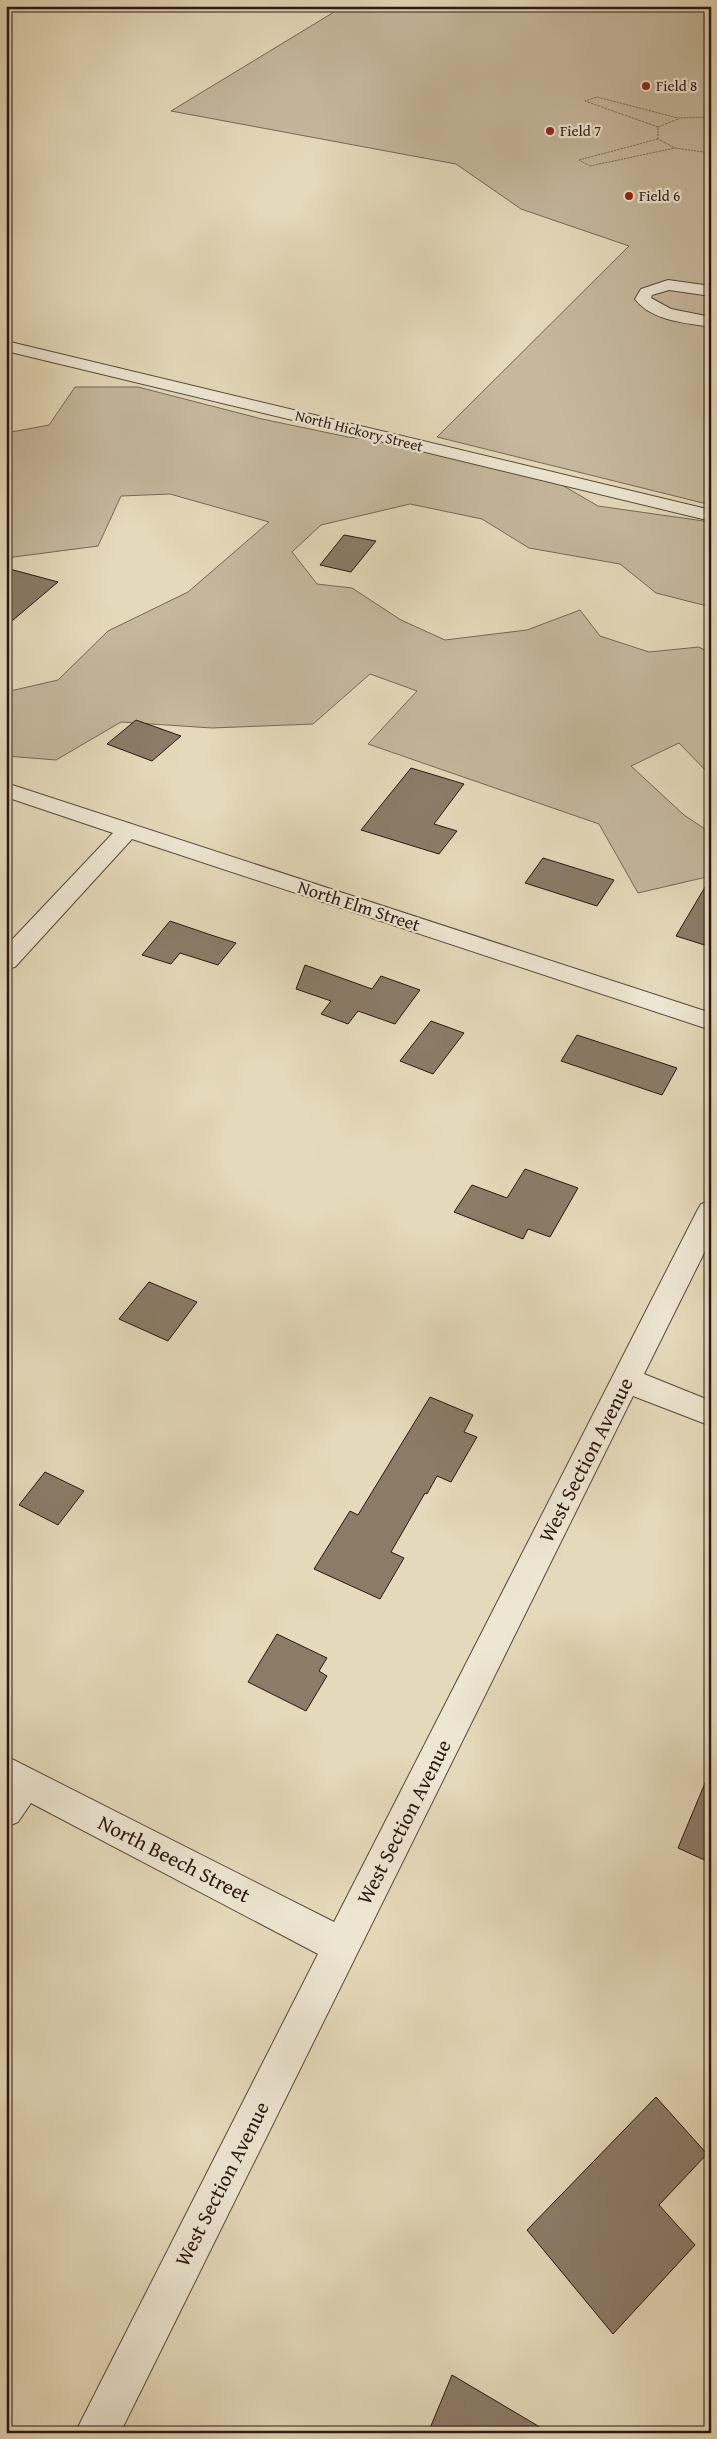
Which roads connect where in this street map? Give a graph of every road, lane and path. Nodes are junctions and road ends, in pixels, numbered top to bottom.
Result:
1 (710, 116) edge
2 (678, 118) junction
3 (658, 127) junction
4 (658, 139) junction
5 (675, 148) junction
6 (706, 153) junction
7 (711, 153) edge
8 (711, 158) edge
9 (711, 291) edge
10 (711, 322) edge
11 (6, 346) edge
12 (711, 516) edge
13 (6, 790) edge
14 (128, 830) junction
15 (6, 961) edge
16 (711, 1022) edge
17 (711, 1211) edge
18 (626, 1380) junction
19 (711, 1414) edge
20 (13, 1788) edge
21 (342, 1946) junction
22 (97, 2433) edge

1 - 2 path
2 - 3 path
2 - 3 path
3 - 4 path
4 - 5 path
4 - 5 path
5 - 6 path
6 - 7 path
6 - 8 path
9 - 10 street
11 - 12 street, North Hickory Street
13 - 14 street, North Elm Street
14 - 15 street
14 - 16 street, North Elm Street
17 - 18 street, West Section Avenue
18 - 19 street
18 - 21 street, West Section Avenue
20 - 21 street, North Beech Street
21 - 22 street, West Section Avenue

